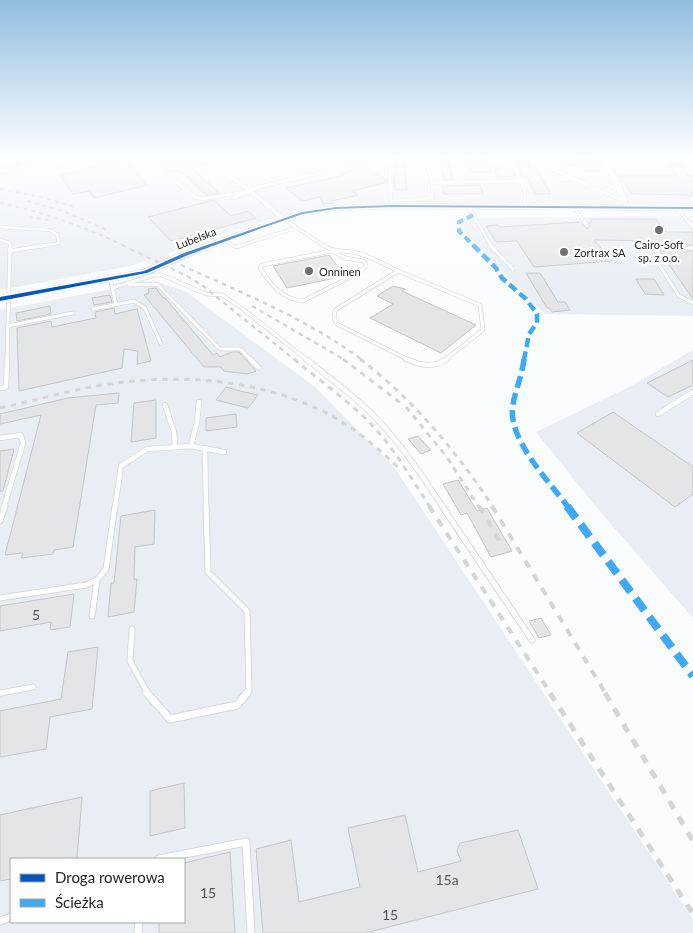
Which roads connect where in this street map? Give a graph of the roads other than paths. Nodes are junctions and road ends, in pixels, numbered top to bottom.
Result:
1 (260, 200) edge
2 (391, 200) edge
3 (419, 200) edge
4 (523, 200) edge
5 (622, 200) edge
6 (391, 203) junction
7 (468, 206) junction
8 (524, 206) junction
9 (574, 207) junction
10 (627, 207) junction
11 (676, 208) junction
12 (693, 208) edge
13 (284, 219) junction
14 (587, 226) dead end
15 (0, 227) edge
16 (295, 228) junction
17 (693, 228) edge
18 (0, 240) edge
19 (224, 240) junction
20 (693, 248) edge
21 (9, 251) junction
22 (332, 251) junction
23 (513, 269) dead end
24 (398, 270) junction
25 (110, 278) junction
26 (126, 285) junction
27 (112, 288) junction
28 (3, 297) edge
29 (693, 303) edge
30 (116, 304) junction
31 (93, 309) dead end
32 (7, 310) junction
33 (0, 311) edge
34 (73, 313) dead end
35 (7, 326) junction
36 (161, 344) dead end
37 (259, 368) dead end
38 (0, 388) edge
39 (693, 392) edge
40 (199, 402) dead end
41 (165, 405) dead end
42 (658, 414) dead end
43 (0, 438) edge
44 (191, 446) junction
45 (175, 447) junction
46 (206, 448) junction
47 (224, 452) dead end
48 (0, 522) edge
49 (97, 580) junction
50 (0, 598) edge
51 (92, 616) dead end
52 (132, 629) dead end
53 (532, 640) dead end
54 (33, 687) dead end
55 (0, 693) edge
56 (164, 858) edge
57 (251, 933) edge

1 - 13 street
2 - 6 lane
3 - 6 lane
4 - 8 lane
5 - 10 street
6 - 7 street, Lubelska
6 - 13 street, Lubelska
7 - 8 street, Lubelska
7 - 23 lane
8 - 9 street, Lubelska
9 - 10 street, Lubelska
9 - 14 lane
10 - 11 street, Lubelska
11 - 12 street, Lubelska
11 - 17 lane
13 - 16 lane
13 - 19 street, Lubelska
15 - 21 lane
16 - 19 lane
16 - 22 lane
18 - 21 lane
19 - 25 street, Lubelska
20 - 29 lane
21 - 28 lane
22 - 22 lane
22 - 24 lane
24 - 24 lane
25 - 27 lane
25 - 28 street, Lubelska
26 - 27 lane
26 - 37 lane
26 - 53 lane
27 - 30 lane
28 - 32 lane
30 - 31 lane
30 - 36 lane
32 - 33 lane
32 - 35 lane
34 - 35 lane
35 - 38 lane
39 - 42 lane
40 - 44 lane
41 - 45 lane
43 - 48 lane
44 - 45 lane
44 - 46 lane
45 - 49 lane
46 - 47 lane
46 - 52 lane
49 - 50 lane
49 - 51 lane
54 - 55 lane
56 - 57 lane

